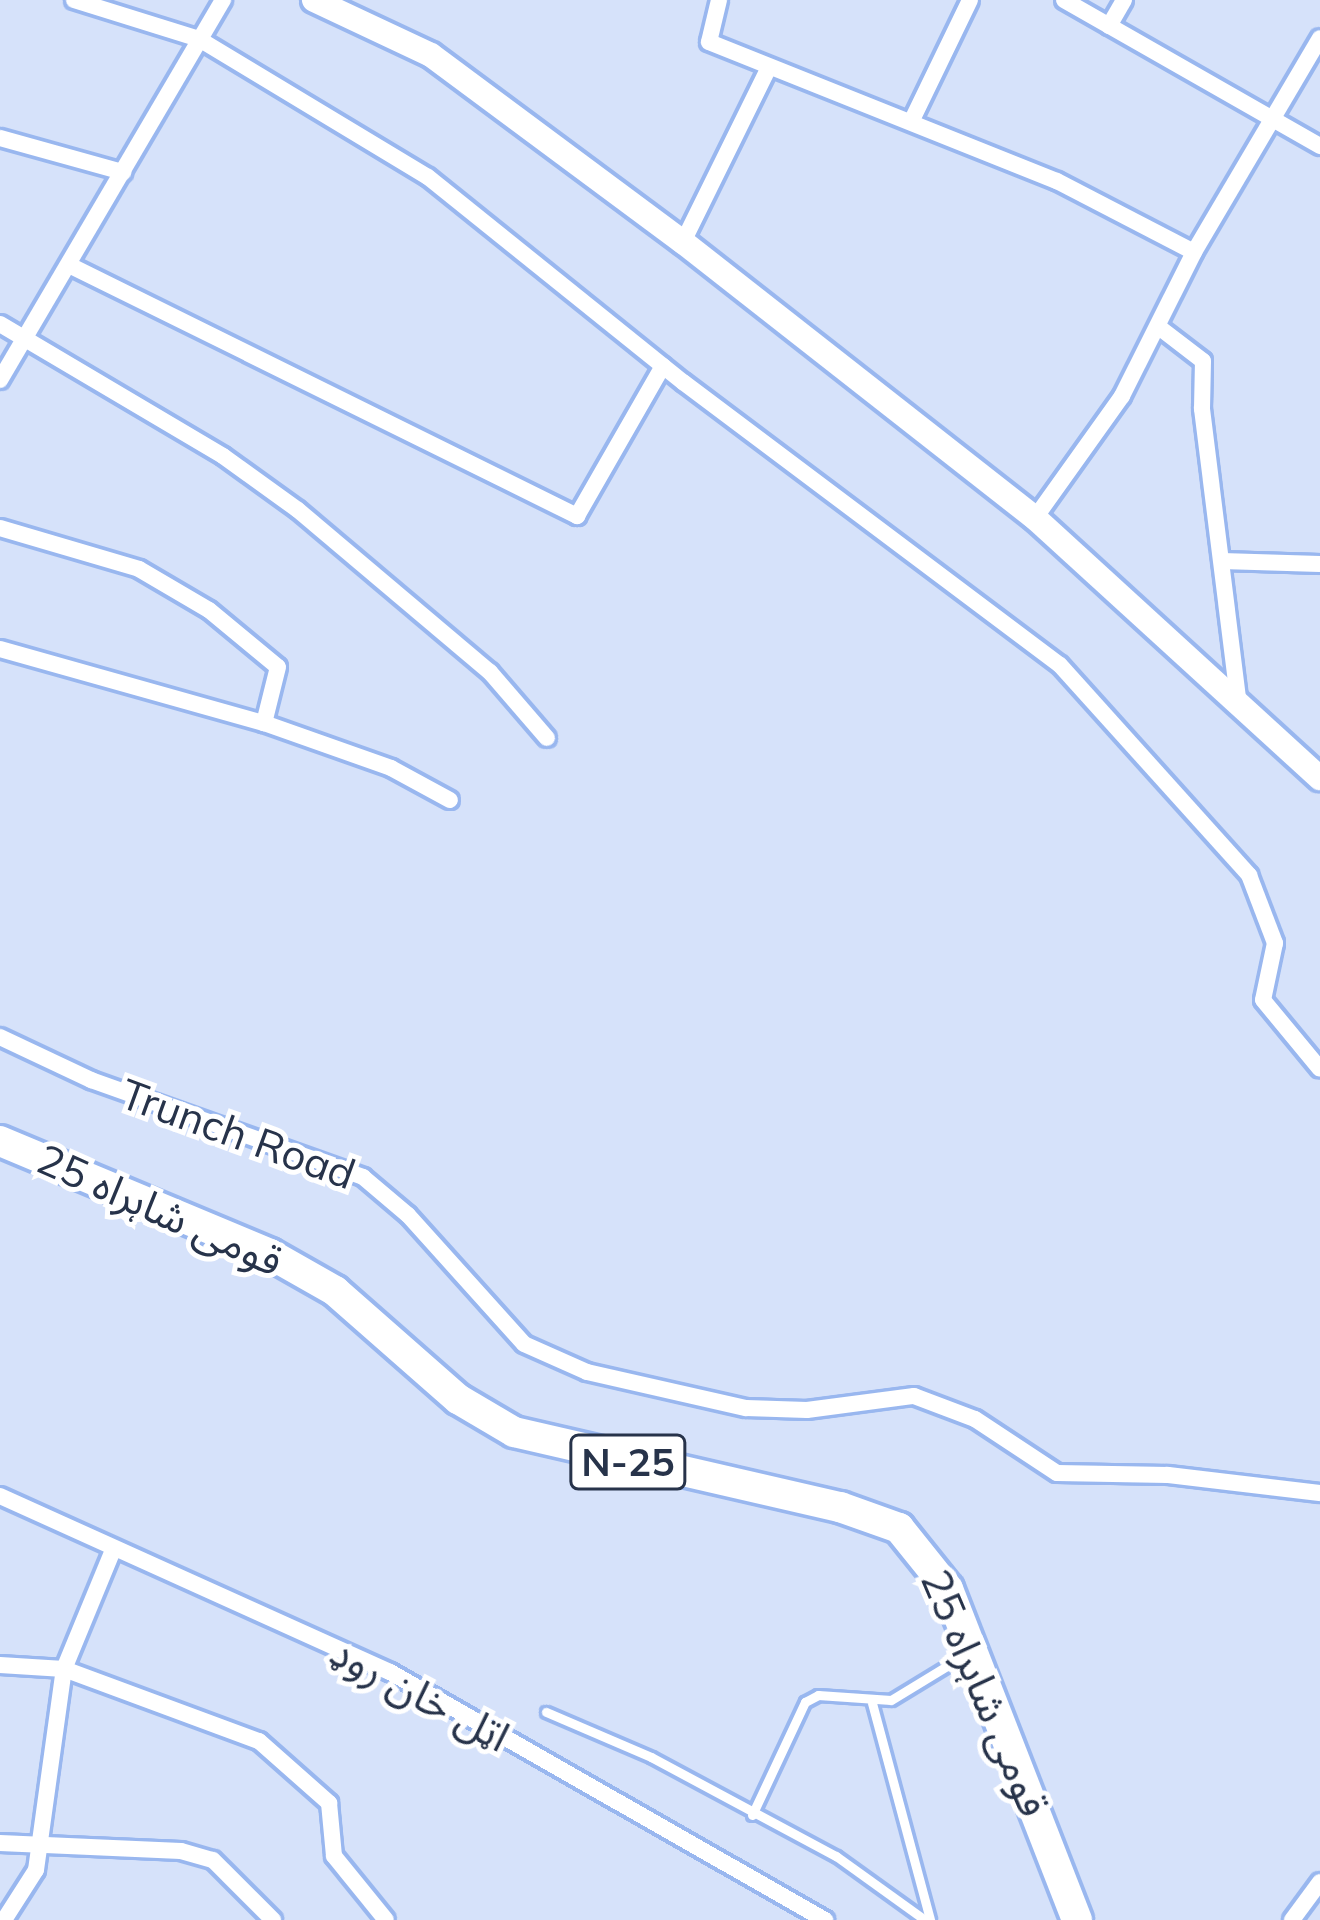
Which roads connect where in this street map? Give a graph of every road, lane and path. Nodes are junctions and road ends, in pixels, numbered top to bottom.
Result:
1 (74, 0) edge
2 (223, 0) edge
3 (314, 0) edge
4 (719, 0) edge
5 (970, 0) edge
6 (1064, 0) edge
7 (1124, 0) edge
8 (1108, 26) junction
9 (1320, 38) edge
10 (199, 39) junction
11 (769, 67) junction
12 (912, 120) junction
13 (1273, 121) junction
14 (0, 138) edge
15 (1320, 146) edge
16 (123, 172) junction
17 (683, 242) junction
18 (1194, 252) junction
19 (69, 265) junction
20 (0, 324) edge
21 (1160, 328) junction
22 (25, 340) junction
23 (663, 366) junction
24 (0, 380) edge
25 (1035, 518) junction
26 (0, 528) edge
27 (1222, 561) junction
28 (1320, 564) edge
29 (0, 649) edge
30 (1239, 704) junction
31 (264, 723) junction
32 (547, 738) dead end
33 (1320, 778) edge
34 (450, 800) dead end
35 (0, 1036) edge
36 (1320, 1069) edge
37 (0, 1141) edge
38 (1320, 1492) edge
39 (0, 1496) edge
40 (113, 1550) junction
41 (975, 1649) junction
42 (0, 1665) edge
43 (64, 1669) junction
44 (872, 1703) junction
45 (546, 1712) dead end
46 (752, 1815) junction
47 (36, 1842) junction
48 (0, 1843) edge
49 (1320, 1882) edge
50 (4, 1920) edge
51 (273, 1920) edge
52 (386, 1920) edge
53 (825, 1920) edge
54 (928, 1920) edge
55 (1078, 1920) edge
56 (1292, 1920) edge

1 - 10 street
2 - 10 street
3 - 17 street
4 - 11 street
5 - 12 street
6 - 8 street
7 - 8 street
8 - 13 street
9 - 13 street
10 - 16 street
10 - 23 street
11 - 12 street
11 - 17 street
12 - 18 street
13 - 15 street
13 - 18 street
14 - 16 street
16 - 19 street
17 - 25 street
18 - 21 street
19 - 22 street
19 - 23 street
20 - 22 street
21 - 25 street
21 - 27 street
22 - 24 street
22 - 32 street
23 - 36 street
25 - 30 street
26 - 31 street
27 - 28 street
27 - 30 street
29 - 31 street
30 - 33 street
31 - 34 street
35 - 38 street, Trunch Road
37 - 41 highway, قومی شاہراہ 25 / N-25
39 - 40 street, اټل خان روډ
40 - 43 street
40 - 53 street, اټل خان روډ
41 - 44 lane
41 - 55 highway, قومی شاہراہ 25 / N-25
42 - 43 street
43 - 47 street
43 - 52 street
44 - 46 lane
44 - 54 lane
45 - 46 lane
46 - 54 lane
47 - 48 street
47 - 50 street
47 - 51 street
49 - 56 street

